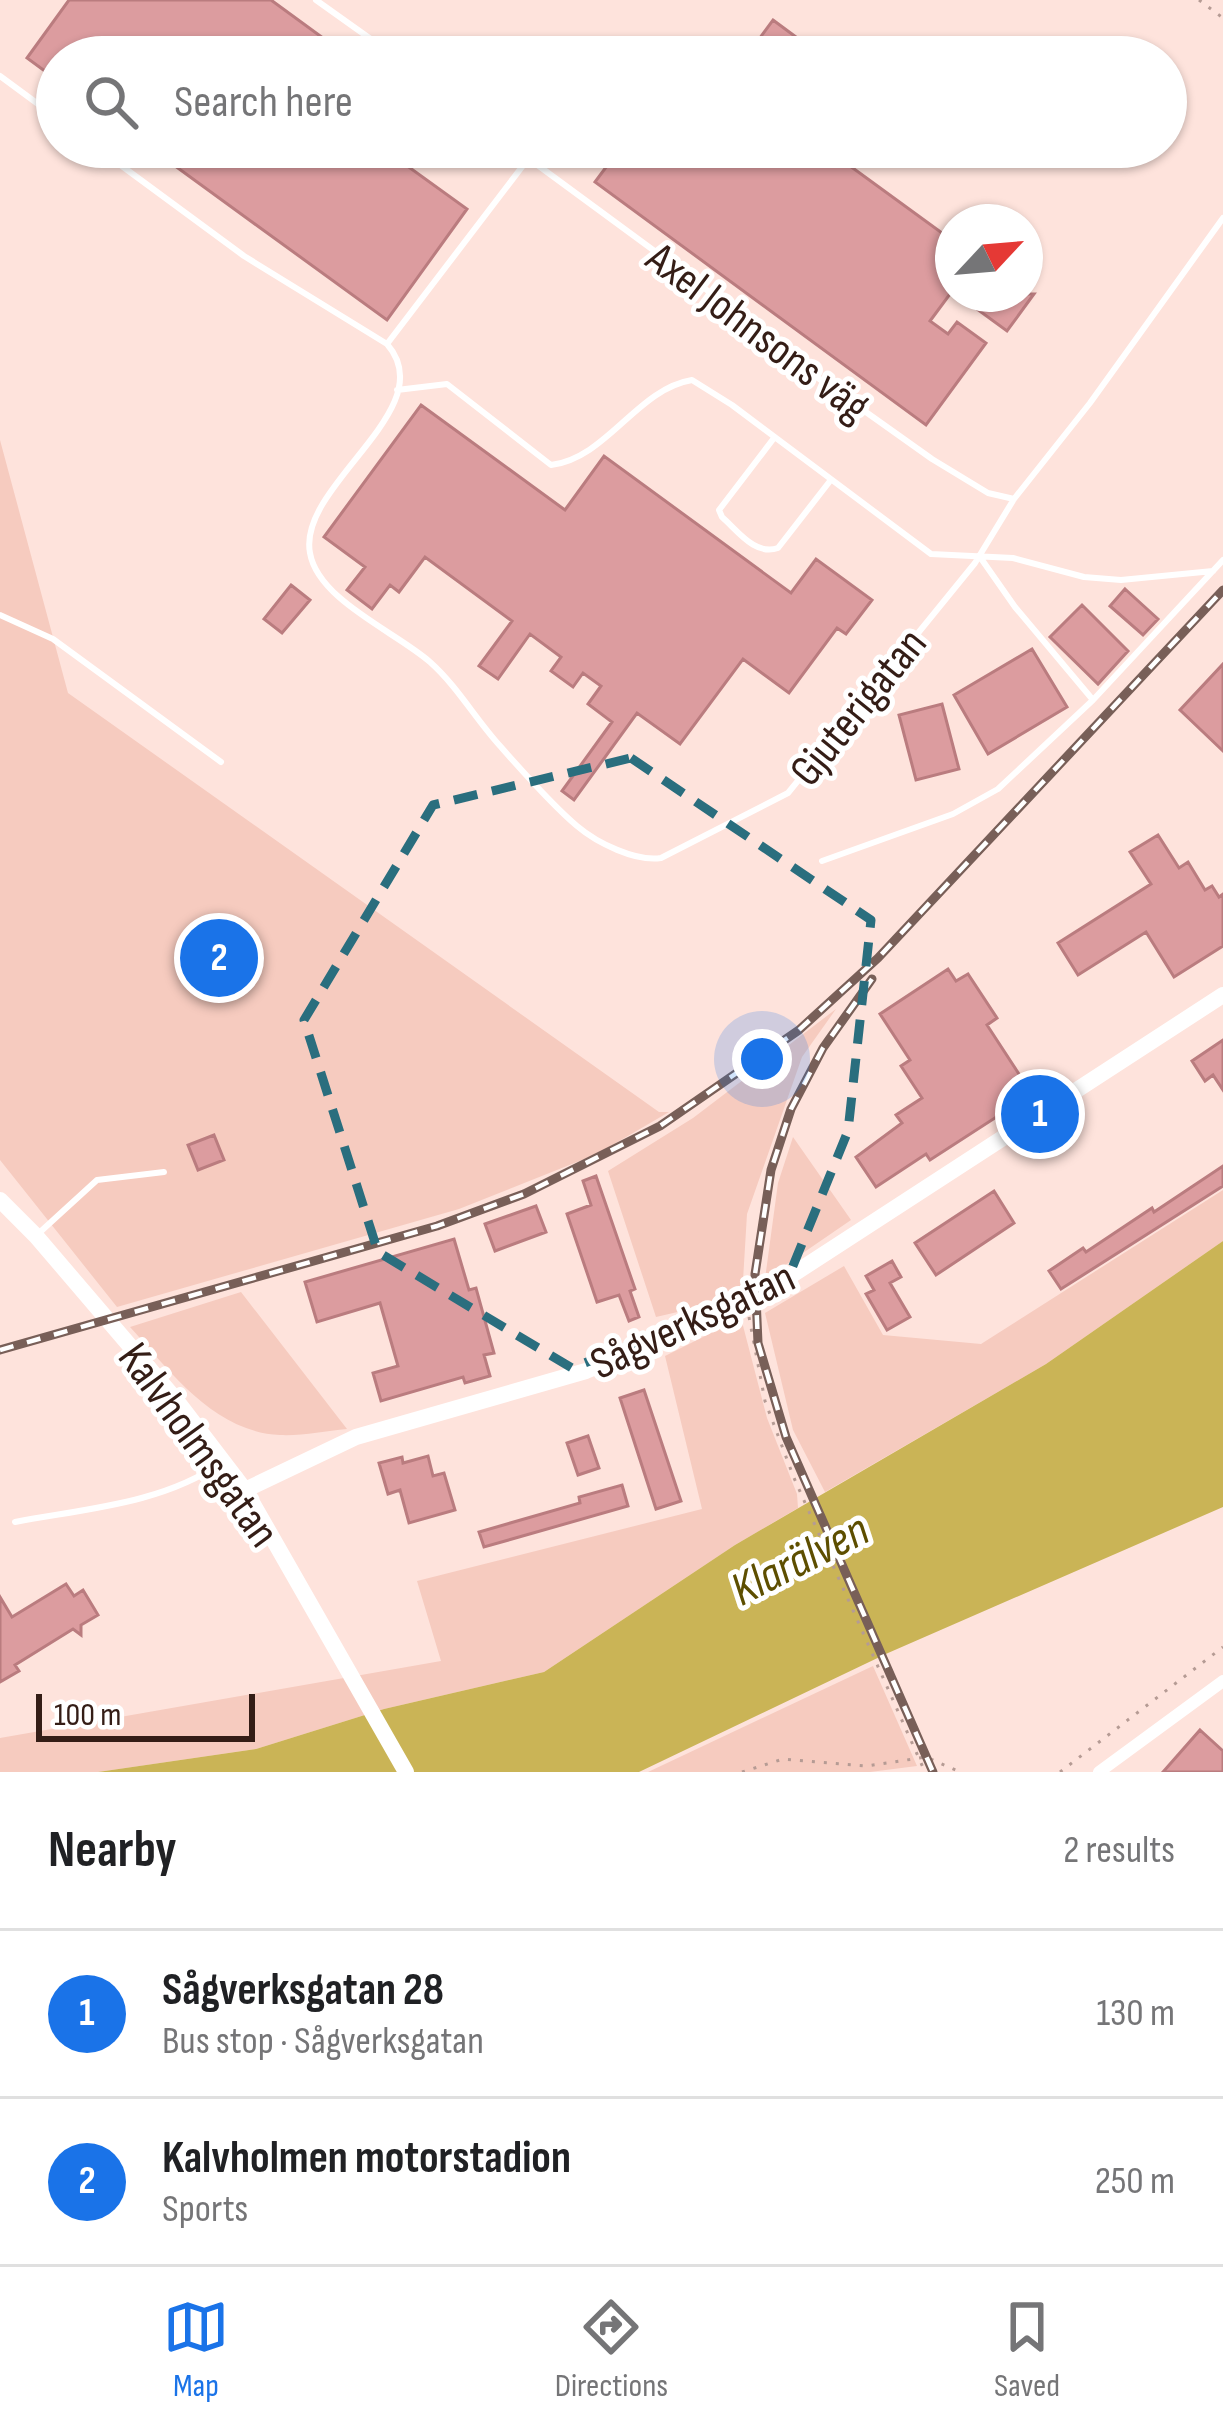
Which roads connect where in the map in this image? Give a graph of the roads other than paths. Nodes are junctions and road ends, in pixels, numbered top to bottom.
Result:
1 (316, 0) edge
2 (367, 36) edge
3 (0, 76) edge
4 (36, 103) edge
5 (125, 168) edge
6 (521, 168) edge
7 (540, 168) edge
8 (1223, 218) edge
9 (388, 344) junction
10 (397, 390) junction
11 (774, 437) junction
12 (830, 481) junction
13 (1014, 499) junction
14 (979, 556) junction
15 (1223, 560) edge
16 (1213, 571) junction
17 (0, 615) edge
18 (1093, 700) junction
19 (221, 763) dead end
20 (821, 861) dead end
21 (1223, 995) edge
22 (164, 1172) dead end
23 (0, 1200) edge
24 (36, 1236) junction
25 (224, 1461) junction
26 (245, 1490) junction
27 (15, 1522) dead end
28 (1223, 1682) edge
29 (406, 1772) edge
30 (1099, 1772) edge

1 - 2 lane
3 - 4 lane
5 - 9 lane
6 - 9 lane
7 - 13 lane, Axel Johnsons väg
8 - 13 lane, Gjuterigatan
9 - 10 lane
10 - 11 lane
10 - 14 lane, Gjuterigatan
11 - 12 lane
11 - 12 lane
12 - 14 lane
13 - 14 lane, Gjuterigatan
14 - 16 lane
14 - 18 lane
15 - 16 lane
16 - 18 lane
17 - 19 lane
18 - 20 lane
21 - 26 street, Sågverksgatan
22 - 24 lane
23 - 24 street, Kalvholmsgatan
24 - 25 street, Kalvholmsgatan
25 - 26 street, Kalvholmsgatan
25 - 27 lane
26 - 29 street, Kalvholmsgatan
28 - 30 street

